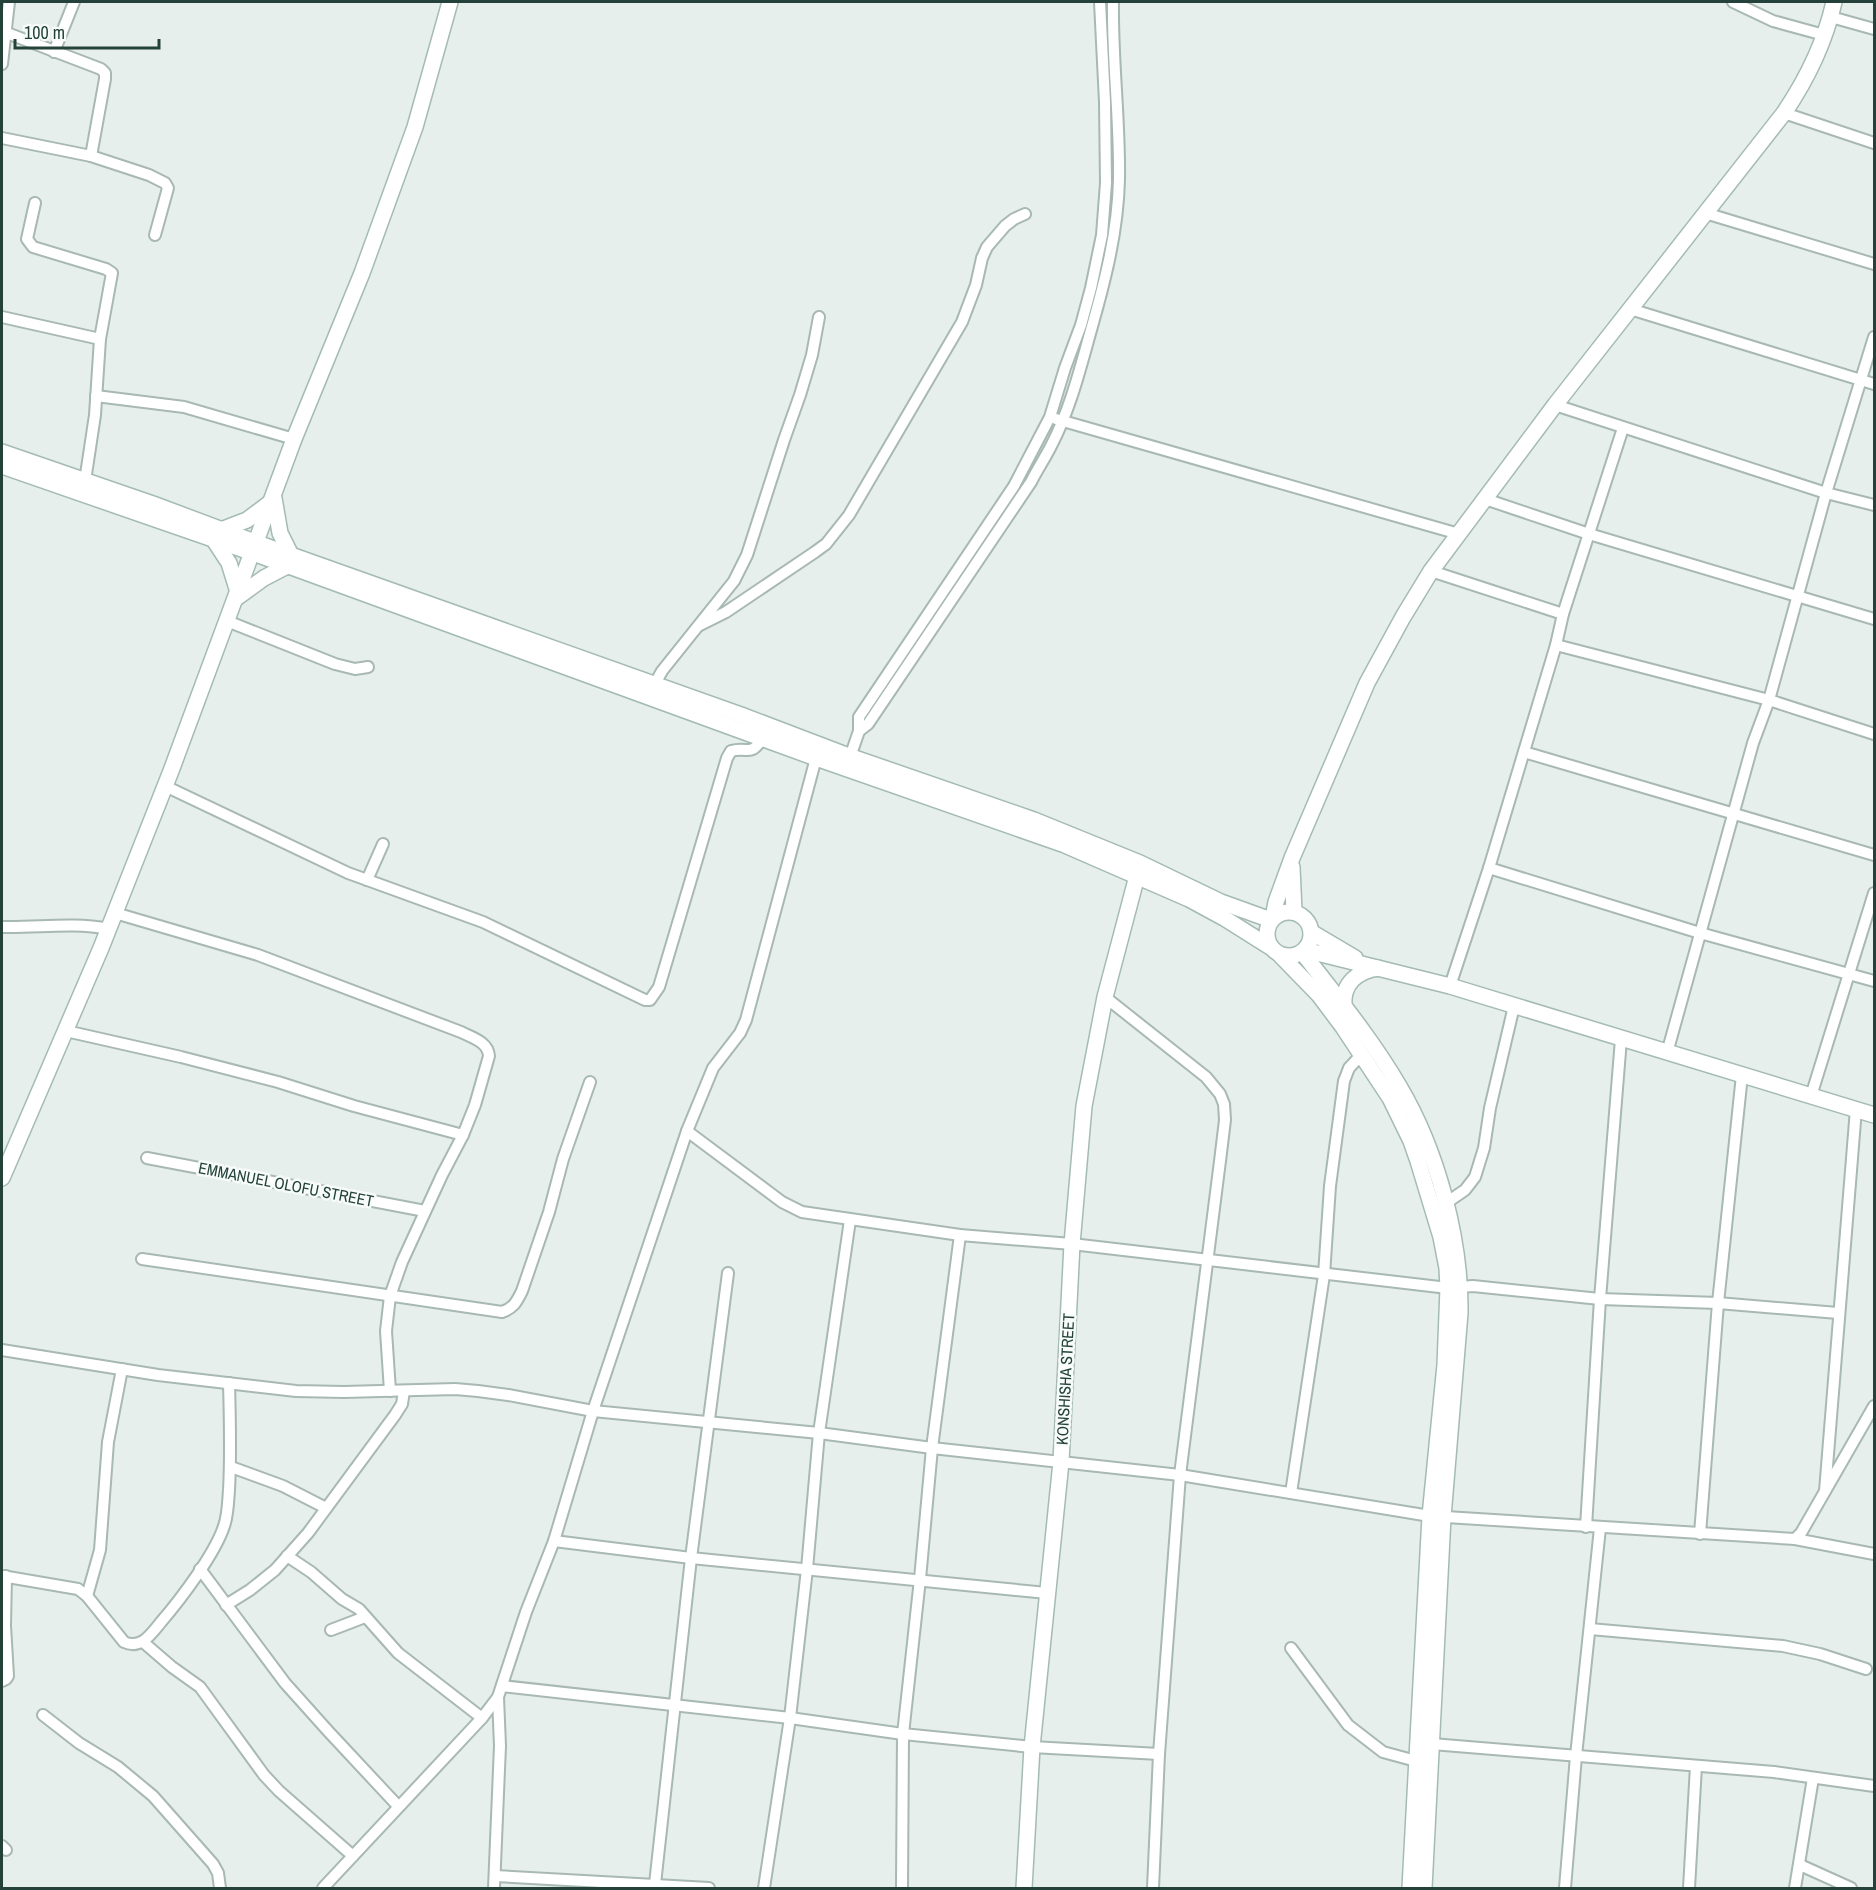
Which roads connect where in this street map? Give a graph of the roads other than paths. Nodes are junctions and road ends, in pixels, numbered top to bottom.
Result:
1 (74, 2) edge
2 (450, 2) edge
3 (1100, 2) edge
4 (1113, 2) edge
5 (1733, 2) edge
6 (1834, 2) edge
7 (7, 9) edge
8 (1831, 17) junction
9 (1875, 29) edge
10 (7, 33) junction
11 (1824, 35) junction
12 (54, 52) junction
13 (2, 64) edge
14 (1784, 113) junction
15 (2, 138) edge
16 (1875, 143) edge
17 (92, 156) junction
18 (35, 203) dead end
19 (1704, 213) junction
20 (1025, 214) dead end
21 (155, 235) dead end
22 (1875, 264) edge
23 (1630, 309) junction
24 (2, 317) edge
25 (819, 317) dead end
26 (1875, 337) edge
27 (99, 339) junction
28 (1862, 381) junction
29 (1875, 384) edge
30 (96, 396) junction
31 (1555, 405) junction
32 (1050, 417) junction
33 (1062, 421) junction
34 (1623, 428) junction
35 (294, 440) junction
36 (2, 452) edge
37 (2, 466) edge
38 (85, 481) junction
39 (1826, 493) junction
40 (272, 498) junction
41 (1485, 499) junction
42 (1875, 504) edge
43 (1459, 534) junction
44 (1589, 534) junction
45 (218, 535) junction
46 (255, 548) junction
47 (289, 560) junction
48 (1431, 571) junction
49 (237, 595) junction
50 (1798, 598) junction
51 (1563, 614) junction
52 (1875, 619) edge
53 (227, 621) junction
54 (700, 625) junction
55 (1556, 645) junction
56 (368, 667) dead end
57 (652, 690) junction
58 (1769, 700) junction
59 (859, 731) junction
60 (1875, 734) edge
61 (763, 738) junction
62 (1524, 752) junction
63 (816, 758) junction
64 (848, 762) junction
65 (165, 786) junction
66 (1735, 813) junction
67 (383, 844) dead end
68 (1875, 855) edge
69 (1292, 858) junction
70 (1489, 868) junction
71 (1137, 876) junction
72 (367, 880) junction
73 (1875, 893) edge
74 (1294, 912) junction
75 (115, 913) junction
76 (1272, 919) junction
77 (2, 927) edge
78 (109, 929) junction
79 (1311, 932) junction
80 (1700, 933) junction
81 (1275, 951) junction
82 (1304, 951) junction
83 (1366, 964) junction
84 (1382, 968) junction
85 (1850, 975) junction
86 (1875, 981) edge
87 (1450, 986) junction
88 (1105, 997) junction
89 (1344, 1006) junction
90 (1514, 1006) junction
91 (66, 1031) junction
92 (1621, 1039) junction
93 (1667, 1053) junction
94 (1362, 1054) junction
95 (1742, 1075) junction
96 (590, 1082) dead end
97 (1811, 1096) junction
98 (1856, 1109) junction
99 (1875, 1115) edge
100 (687, 1131) junction
101 (463, 1135) junction
102 (147, 1158) dead end
103 (2, 1178) edge
104 (1446, 1203) junction
105 (425, 1211) junction
106 (850, 1220) junction
107 (960, 1235) junction
108 (1072, 1244) junction
109 (142, 1258) dead end
110 (1208, 1261) junction
111 (728, 1273) dead end
112 (1324, 1275) junction
113 (1454, 1288) junction
114 (390, 1296) junction
115 (1600, 1299) junction
116 (1718, 1303) junction
117 (1838, 1313) junction
118 (2, 1350) edge
119 (122, 1369) junction
120 (229, 1383) junction
121 (390, 1391) junction
122 (404, 1391) junction
123 (1875, 1406) edge
124 (593, 1412) junction
125 (709, 1421) junction
126 (819, 1433) junction
127 (932, 1448) junction
128 (1061, 1462) junction
129 (231, 1467) junction
130 (1180, 1475) junction
131 (1825, 1491) junction
132 (1291, 1493) junction
133 (326, 1508) junction
134 (1437, 1516) junction
135 (1586, 1527) junction
136 (1600, 1528) junction
137 (1700, 1534) junction
138 (1795, 1539) junction
139 (554, 1540) junction
140 (1875, 1554) edge
141 (287, 1556) junction
142 (691, 1558) junction
143 (200, 1569) junction
144 (807, 1569) junction
145 (4, 1576) edge
146 (920, 1579) junction
147 (1047, 1593) junction
148 (87, 1596) junction
149 (226, 1605) junction
150 (365, 1617) junction
151 (1590, 1629) junction
152 (332, 1630) dead end
153 (143, 1642) junction
154 (1291, 1648) dead end
155 (1866, 1669) dead end
156 (2, 1681) edge
157 (500, 1691) junction
158 (674, 1706) junction
159 (43, 1715) dead end
160 (482, 1718) junction
161 (790, 1718) junction
162 (903, 1734) junction
163 (1432, 1744) junction
164 (1032, 1747) junction
165 (1159, 1754) junction
166 (1576, 1756) junction
167 (1416, 1761) junction
168 (1696, 1766) junction
169 (1813, 1778) junction
170 (1875, 1786) edge
171 (398, 1806) junction
172 (353, 1856) junction
173 (1800, 1865) junction
174 (495, 1876) junction
175 (655, 1884) junction
176 (603, 1885) edge
177 (220, 1888) edge
178 (323, 1888) edge
179 (494, 1888) edge
180 (709, 1888) edge
181 (764, 1888) edge
182 (902, 1888) edge
183 (1024, 1888) edge
184 (1153, 1888) edge
185 (1410, 1888) edge
186 (1424, 1888) edge
187 (1565, 1888) edge
188 (1689, 1888) edge
189 (1795, 1888) edge
190 (1851, 1888) edge

1 - 12 street
2 - 35 main road
3 - 32 street
4 - 33 street
5 - 11 street
6 - 8 main road
7 - 10 street
8 - 9 street
8 - 11 main road
10 - 12 street
10 - 13 street
11 - 14 main road
12 - 17 street
14 - 16 street
14 - 19 main road
15 - 17 street
17 - 21 street
18 - 27 street
19 - 22 street
19 - 23 main road
20 - 54 street
23 - 28 street
23 - 31 main road
24 - 27 street
25 - 54 street
26 - 28 street
27 - 30 street
28 - 29 street
28 - 39 street
30 - 35 street
30 - 38 street
31 - 34 street
31 - 41 main road
32 - 33 street
32 - 59 street
33 - 43 street
33 - 59 street
34 - 39 street
34 - 44 street
35 - 40 main road
36 - 38 main road
37 - 45 main road
38 - 45 main road
39 - 42 street
39 - 50 street
40 - 45 main road
40 - 46 main road
40 - 47 main road
41 - 43 main road
41 - 44 street
43 - 48 main road
44 - 50 street
44 - 51 street
45 - 46 main road
45 - 49 main road
46 - 47 main road
46 - 49 main road
47 - 49 main road
47 - 57 main road
48 - 51 street
48 - 69 main road
49 - 53 main road
50 - 52 street
50 - 58 street
51 - 55 street
53 - 56 street
53 - 65 main road
54 - 57 street
55 - 58 street
55 - 62 street
57 - 61 main road
57 - 64 main road
58 - 60 street
58 - 66 street
59 - 64 street
61 - 63 main road
61 - 72 street
62 - 66 street
62 - 70 street
63 - 64 main road
63 - 100 street
64 - 71 main road
64 - 76 main road
65 - 72 street
65 - 75 main road
66 - 68 street
66 - 80 street
67 - 72 street
69 - 74 main road
69 - 76 main road
70 - 80 street
70 - 87 street
71 - 81 main road
71 - 88 main road, KONSHISHA STREET
73 - 85 street
74 - 76 main road
74 - 79 main road
75 - 78 main road
75 - 101 street
76 - 81 main road
77 - 78 street
78 - 91 main road
79 - 82 main road
79 - 83 main road
80 - 85 street
80 - 93 street
81 - 82 main road
81 - 94 main road
82 - 83 main road
82 - 89 main road
83 - 84 main road
84 - 87 main road
84 - 89 main road
85 - 86 street
85 - 97 street
87 - 90 main road
88 - 108 main road, KONSHISHA STREET
88 - 110 street
89 - 104 main road
90 - 92 main road
90 - 104 street
91 - 101 street
91 - 103 main road
92 - 93 main road
92 - 115 street
93 - 95 main road
94 - 112 street
94 - 113 main road
95 - 97 main road
95 - 116 street
96 - 114 street
97 - 98 main road
98 - 99 main road
98 - 117 street
100 - 106 street
100 - 124 street
101 - 105 street
102 - 105 street, EMMANUEL OLOFU STREET
104 - 113 main road
105 - 114 street
106 - 107 street
106 - 126 street
107 - 108 street
107 - 127 street
108 - 110 street
108 - 128 main road, KONSHISHA STREET
109 - 114 street
110 - 112 street
110 - 130 street
111 - 125 street
112 - 113 street
112 - 132 street
113 - 115 street
113 - 134 main road
114 - 121 street
115 - 116 street
115 - 135 street
116 - 117 street
116 - 137 street
117 - 131 street
118 - 119 street
119 - 120 street
119 - 148 street
120 - 121 street
120 - 129 street
121 - 122 street
122 - 124 street
122 - 133 street
123 - 131 street
124 - 125 street
124 - 139 street
125 - 126 street
125 - 142 street
126 - 127 street
126 - 144 street
127 - 128 street
127 - 146 street
128 - 130 street
128 - 147 main road, KONSHISHA STREET
129 - 133 street
129 - 143 street
130 - 132 street
130 - 165 street
131 - 138 street
132 - 134 street
133 - 141 street
134 - 135 street
134 - 163 main road
134 - 167 main road
135 - 136 street
136 - 137 street
136 - 151 street
137 - 138 street
138 - 140 street
139 - 142 street
139 - 157 street
141 - 149 street
141 - 150 street
142 - 144 street
142 - 158 street
143 - 149 street
143 - 153 street
144 - 146 street
144 - 161 street
145 - 148 street
145 - 156 street
146 - 147 street
146 - 162 street
147 - 164 main road, KONSHISHA STREET
148 - 153 street
149 - 171 street
150 - 152 street
150 - 160 street
151 - 155 street
151 - 166 street
153 - 172 street
154 - 167 street
157 - 158 street
157 - 160 street
157 - 174 street
158 - 161 street
158 - 175 street
159 - 177 street
160 - 171 street
161 - 162 street
161 - 181 street
162 - 164 street
162 - 182 street
163 - 166 street
163 - 186 main road
164 - 165 street
164 - 183 main road, KONSHISHA STREET
165 - 184 street
166 - 168 street
166 - 187 street
167 - 185 main road
168 - 169 street
168 - 188 street
169 - 170 street
169 - 173 street
171 - 172 street
172 - 178 street
173 - 189 street
173 - 190 street
174 - 176 street
174 - 179 street
175 - 176 street
175 - 180 street

